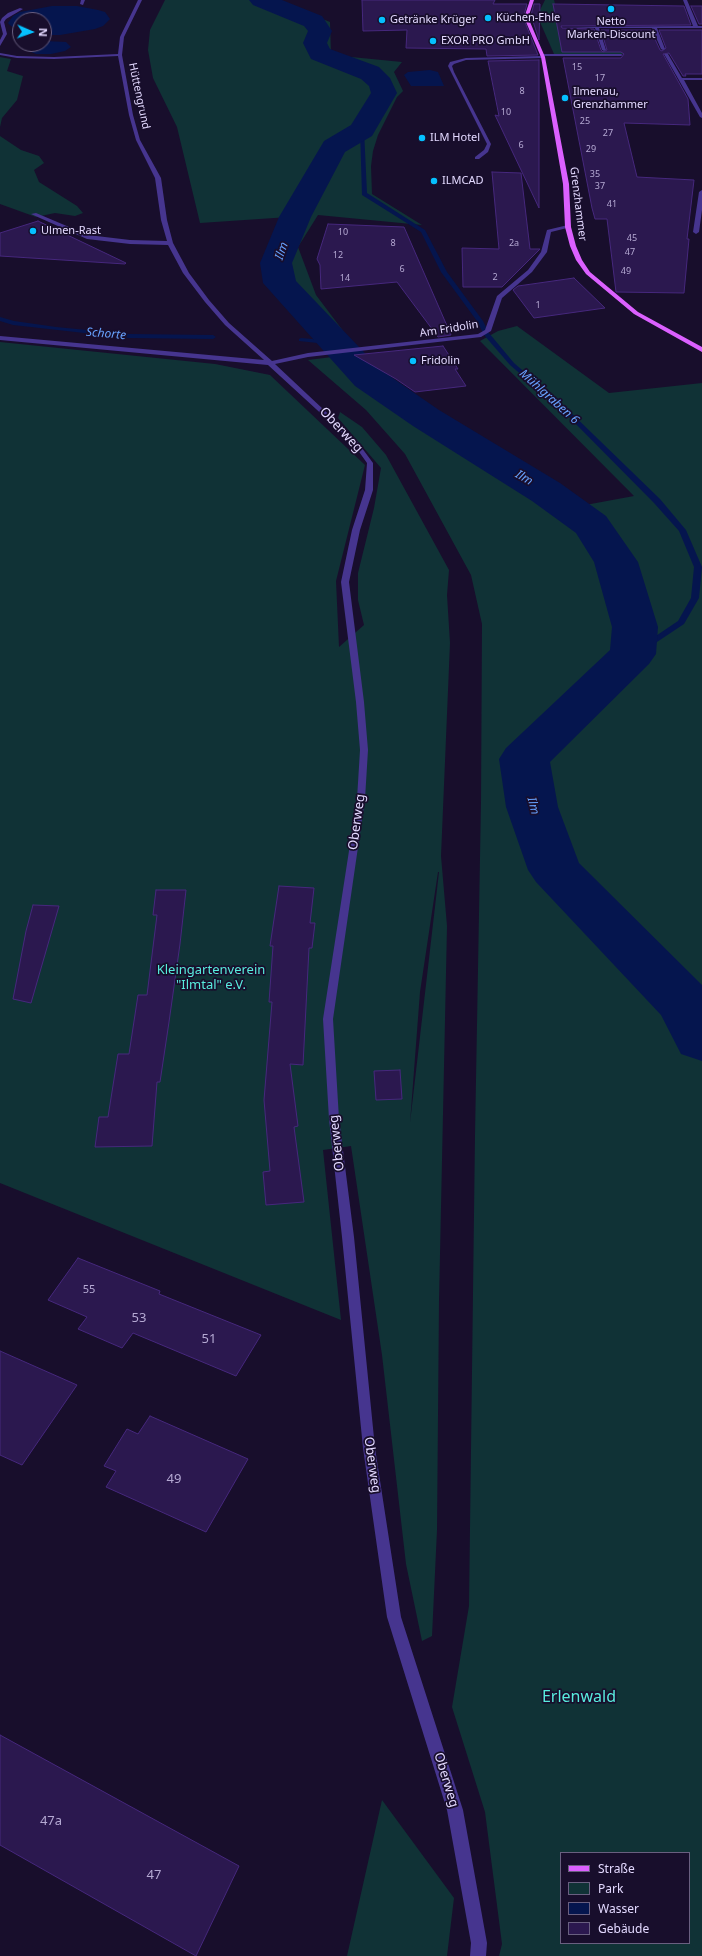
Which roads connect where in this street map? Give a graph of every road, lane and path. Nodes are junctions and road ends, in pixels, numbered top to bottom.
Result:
1 (140, 0) edge
2 (532, 0) edge
3 (685, 0) edge
4 (21, 9) dead end
5 (564, 27) dead end
6 (597, 27) junction
7 (654, 27) junction
8 (696, 27) junction
9 (702, 27) edge
10 (0, 44) edge
11 (663, 49) dead end
12 (604, 50) dead end
13 (0, 54) edge
14 (120, 55) junction
15 (621, 55) dead end
16 (666, 55) dead end
17 (543, 56) junction
18 (681, 79) junction
19 (702, 80) edge
20 (702, 117) edge
21 (477, 158) dead end
22 (702, 192) edge
23 (34, 214) dead end
24 (568, 227) junction
25 (696, 232) dead end
26 (170, 243) junction
27 (0, 338) edge
28 (702, 350) edge
29 (272, 363) junction
30 (478, 1956) edge

1 - 14 street, Hüttengrund
2 - 17 main road, Grenzhammer
3 - 8 street
4 - 10 street
5 - 6 street
6 - 7 street
6 - 12 street
7 - 8 street
7 - 11 street
8 - 9 street
13 - 14 street
14 - 26 street, Hüttengrund
15 - 17 street
16 - 18 street
17 - 21 street
17 - 24 main road, Grenzhammer
18 - 19 street
18 - 20 street
22 - 25 street
23 - 26 street
24 - 28 main road, Grenzhammer
24 - 29 street, Am Fridolin
26 - 29 street, Hüttengrund
27 - 29 street
29 - 30 street, Oberweg

